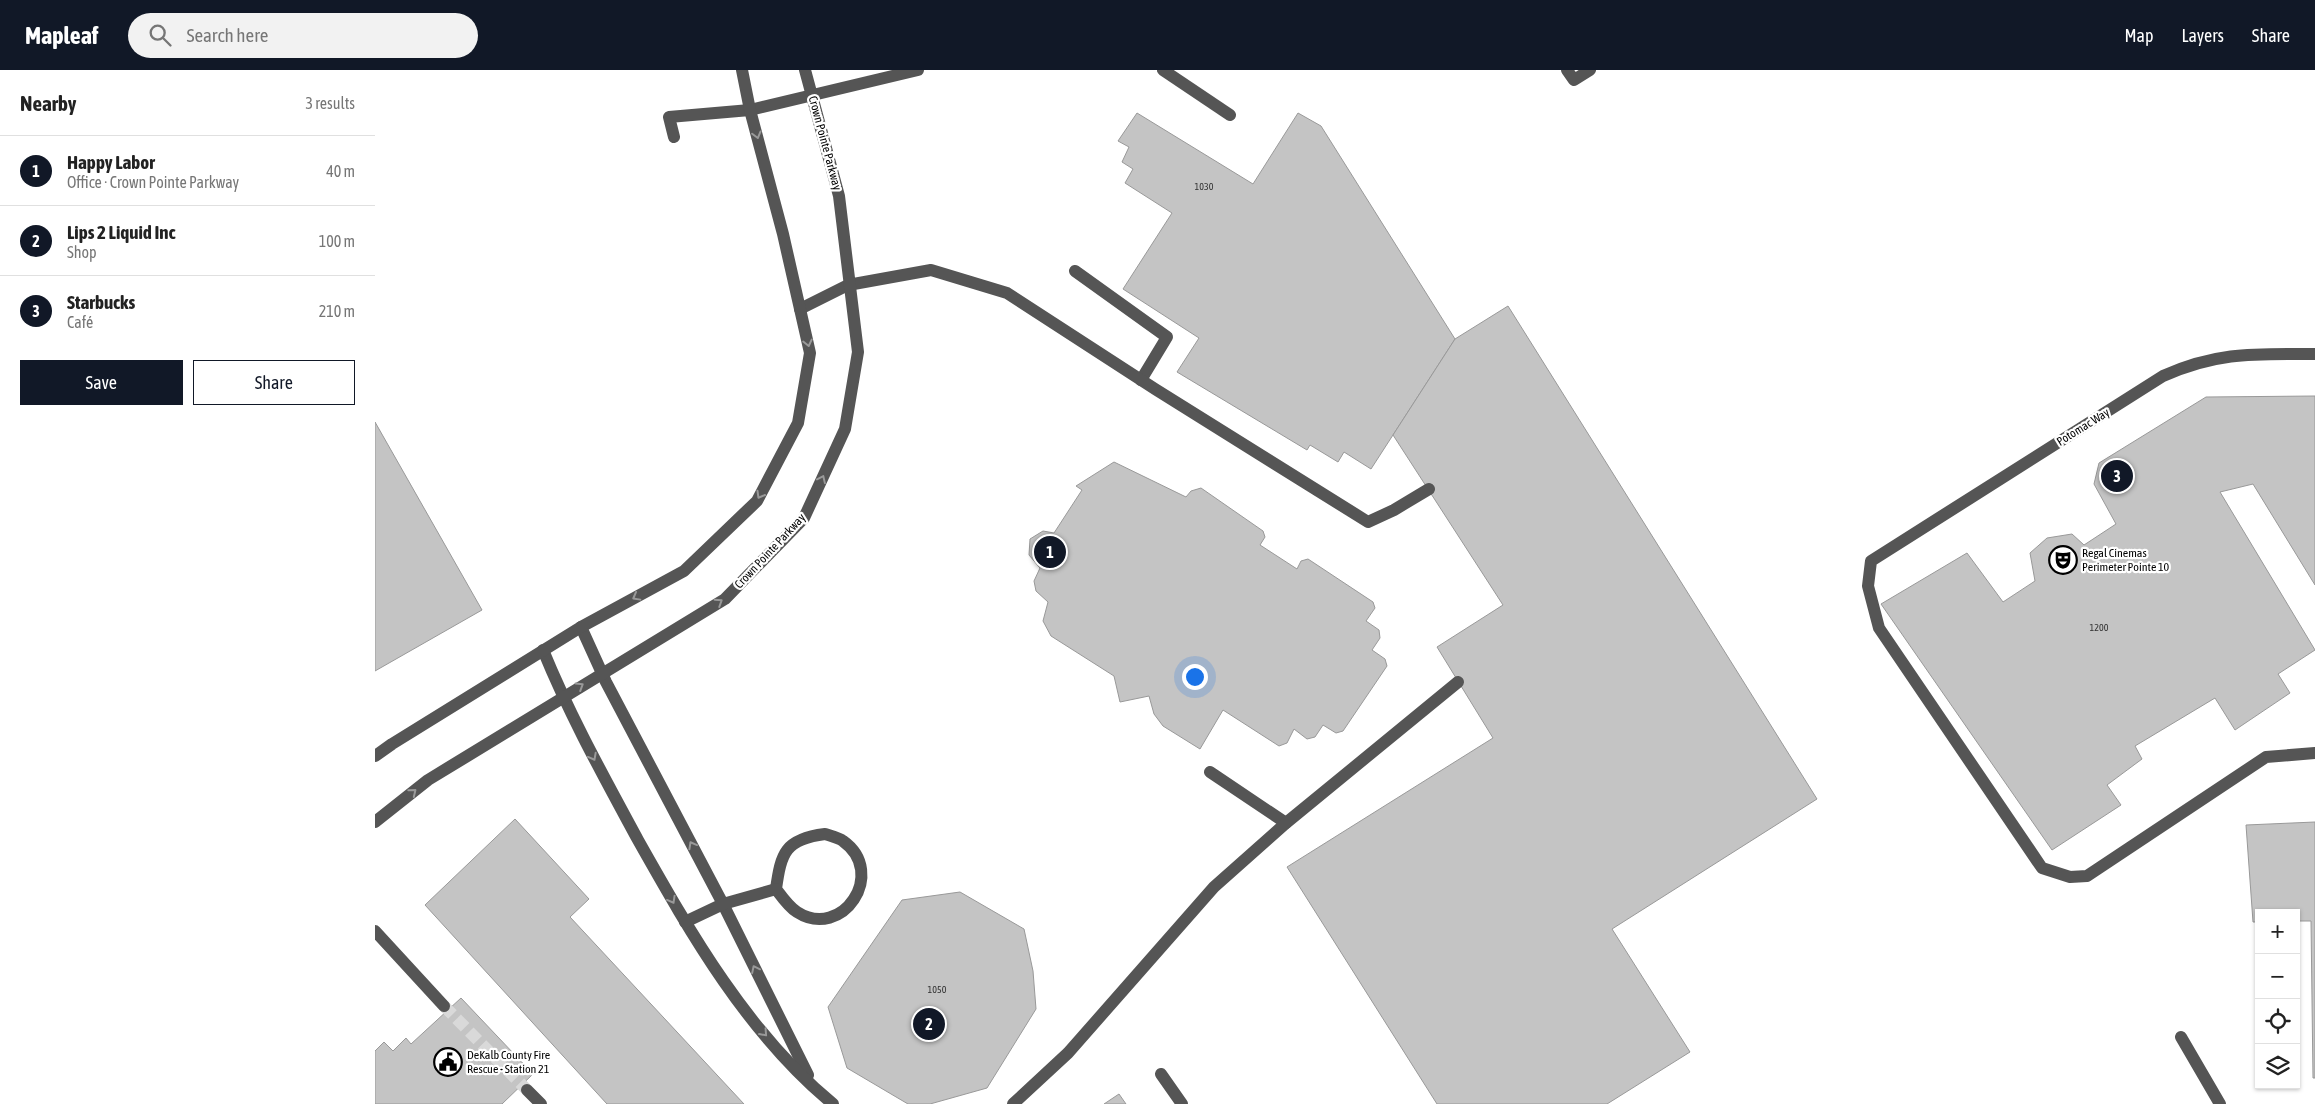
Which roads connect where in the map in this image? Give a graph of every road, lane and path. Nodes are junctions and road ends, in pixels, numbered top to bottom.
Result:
1 (742, 70) edge
2 (805, 70) edge
3 (918, 70) edge
4 (1163, 70) edge
5 (1590, 70) edge
6 (1571, 75) edge
7 (811, 94) junction
8 (750, 110) junction
9 (1230, 115) dead end
10 (674, 137) dead end
11 (1075, 271) dead end
12 (848, 285) junction
13 (800, 309) junction
14 (2315, 354) edge
15 (1141, 380) junction
16 (1429, 489) dead end
17 (581, 627) junction
18 (543, 650) junction
19 (601, 673) junction
20 (1459, 682) dead end
21 (563, 698) junction
22 (2315, 753) edge
23 (375, 756) edge
24 (1210, 772) dead end
25 (375, 822) edge
26 (1286, 823) junction
27 (776, 890) junction
28 (723, 904) junction
29 (685, 922) junction
30 (375, 931) edge
31 (445, 1006) tunnel mouth
32 (2181, 1038) dead end
33 (1161, 1074) dead end
34 (527, 1090) tunnel mouth
35 (816, 1090) junction
36 (541, 1104) edge
37 (833, 1104) edge
38 (1013, 1104) edge
39 (1182, 1104) edge
40 (2220, 1104) edge

1 - 8 street
2 - 7 street, Crown Pointe Parkway
3 - 7 street
4 - 9 street
5 - 6 street
7 - 8 street
7 - 12 street, Crown Pointe Parkway
8 - 10 street
8 -> 13 street
11 - 15 street
12 - 13 street
12 - 15 street
19 -> 12 street, Crown Pointe Parkway
13 -> 17 street
14 - 22 street, Potomac Way
15 - 16 street
17 - 18 street
17 - 19 street
18 - 21 street
18 - 23 street
21 -> 19 street, Crown Pointe Parkway
28 -> 19 street
20 - 26 street
25 -> 21 street, Crown Pointe Parkway
21 -> 29 street
24 - 26 street
26 - 38 street
27 - 27 street
27 - 28 street
28 - 29 street
35 -> 28 street
29 -> 35 street
30 - 31 street
32 - 40 street
33 - 39 street
34 - 36 street
35 - 37 street

